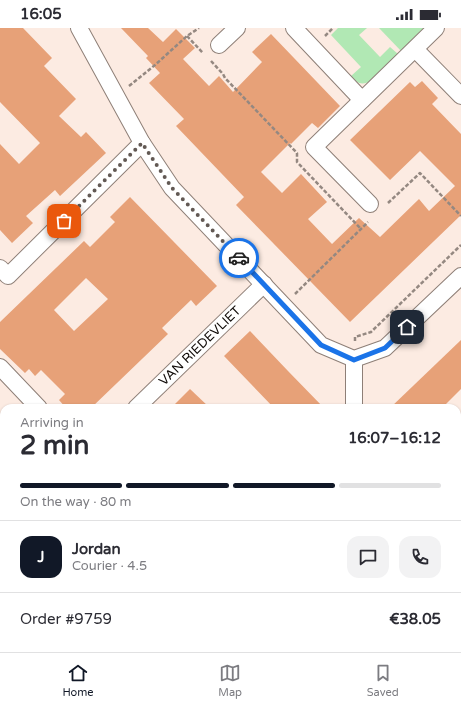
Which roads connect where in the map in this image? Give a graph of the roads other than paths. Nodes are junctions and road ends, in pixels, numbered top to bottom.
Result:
1 (79, 28) edge
2 (237, 28) edge
3 (294, 28) edge
4 (436, 28) edge
5 (219, 45) dead end
6 (415, 49) junction
7 (461, 96) edge
8 (362, 100) junction
9 (142, 143) junction
10 (375, 210) road end
11 (0, 268) edge
12 (461, 276) edge
13 (264, 284) junction
14 (354, 360) junction
15 (0, 367) edge
16 (35, 404) edge
17 (140, 404) edge
18 (354, 404) edge

1 - 9 street
2 - 5 street
3 - 8 street
4 - 6 street
6 - 7 street
6 - 8 street
8 - 10 street
9 - 11 street
9 - 13 street
12 - 14 street
13 - 14 street
13 - 17 street, VAN RIEDEVLIET
14 - 18 street
15 - 16 street

